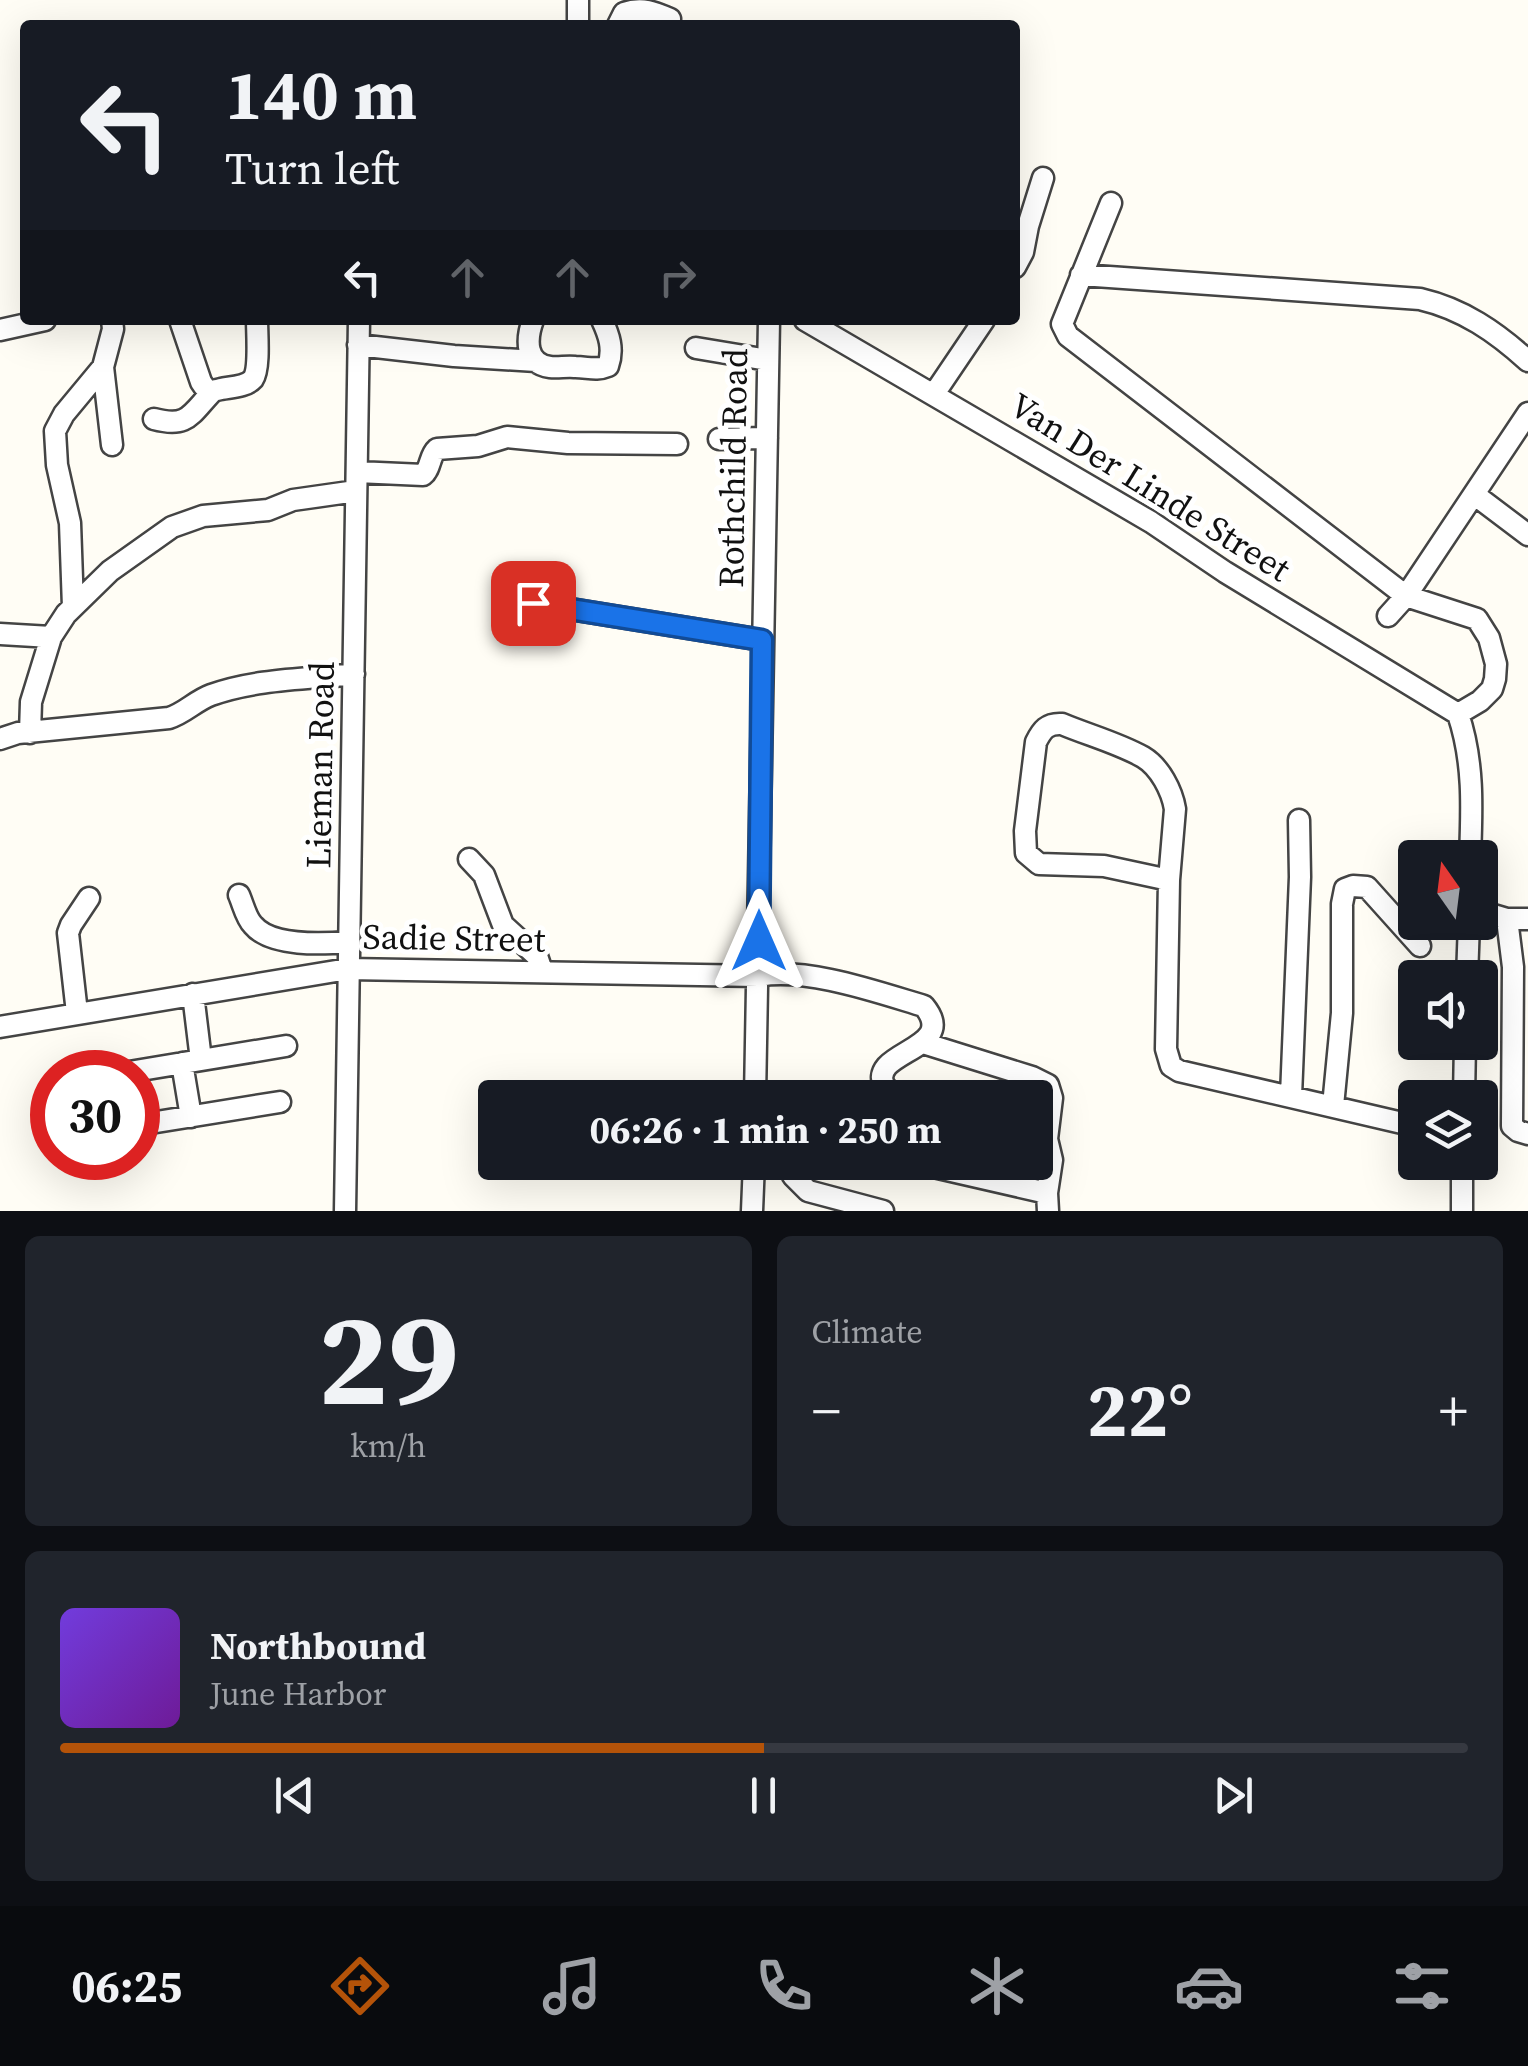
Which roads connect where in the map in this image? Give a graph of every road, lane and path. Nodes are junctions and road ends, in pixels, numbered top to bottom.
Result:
1 (670, 19) dead end
2 (620, 20) edge
3 (1043, 178) dead end
4 (1110, 204) dead end
5 (1021, 223) edge
6 (1020, 258) edge
7 (1081, 275) junction
8 (113, 325) edge
9 (182, 325) edge
10 (257, 325) edge
11 (358, 325) edge
12 (531, 325) edge
13 (604, 325) edge
14 (769, 325) edge
15 (815, 325) edge
16 (981, 325) edge
17 (358, 345) junction
18 (696, 348) dead end
19 (768, 360) junction
20 (536, 361) junction
21 (1528, 362) edge
22 (103, 367) junction
23 (212, 392) junction
24 (934, 394) junction
25 (1528, 413) edge
26 (154, 419) dead end
27 (766, 438) junction
28 (719, 439) dead end
29 (677, 444) dead end
30 (112, 446) dead end
31 (356, 482) junction
32 (1475, 494) junction
33 (1527, 531) edge
34 (1406, 596) junction
35 (533, 603) dead end
36 (73, 606) junction
37 (1388, 616) dead end
38 (0, 634) edge
39 (51, 636) junction
40 (762, 640) junction
41 (354, 674) junction
42 (1458, 714) junction
43 (30, 733) junction
44 (0, 739) edge
45 (1299, 820) dead end
46 (1470, 840) edge
47 (469, 859) dead end
48 (1169, 880) junction
49 (239, 895) dead end
50 (89, 898) dead end
51 (1518, 919) edge
52 (348, 942) junction
53 (1420, 946) dead end
54 (348, 969) junction
55 (542, 971) junction
56 (758, 976) junction
57 (1520, 988) edge
58 (192, 994) junction
59 (77, 1013) junction
60 (0, 1027) edge
61 (923, 1043) junction
62 (286, 1046) dead end
63 (1520, 1051) edge
64 (192, 1062) junction
65 (160, 1067) edge
66 (755, 1080) edge
67 (882, 1080) edge
68 (1039, 1080) edge
69 (1520, 1094) edge
70 (1291, 1096) junction
71 (280, 1102) dead end
72 (1334, 1106) junction
73 (191, 1116) junction
74 (160, 1121) edge
75 (1398, 1122) edge
76 (1528, 1134) edge
77 (753, 1180) edge
78 (797, 1180) edge
79 (973, 1180) edge
80 (1462, 1180) edge
81 (1047, 1202) edge
82 (346, 1211) edge
83 (752, 1211) edge
84 (882, 1211) edge
85 (1462, 1211) edge

1 - 2 street
3 - 5 street
4 - 7 street
5 - 6 street
7 - 21 street
7 - 34 street
8 - 22 street
9 - 23 street
10 - 23 street
11 - 17 street, Lieman Road
12 - 20 street
13 - 20 street
14 - 19 street, Rothchild Road
15 - 24 street, Van Der Linde Street
16 - 24 street
17 - 20 street
17 - 31 street, Lieman Road
18 - 19 street
19 - 27 street, Rothchild Road
22 - 30 street
22 - 36 street
23 - 26 street
24 - 42 street, Van Der Linde Street
25 - 32 street
27 - 28 street
27 - 40 street, Rothchild Road
29 - 31 street
31 - 36 street
31 - 41 street, Lieman Road
32 - 33 street
32 - 34 street
34 - 37 street
34 - 42 street
35 - 40 street
36 - 39 street
38 - 39 street
39 - 43 street
40 - 56 street, Rothchild Road
41 - 43 street
41 - 52 street, Lieman Road
42 - 46 street
43 - 44 street
45 - 70 street
47 - 55 street
48 - 48 street
48 - 70 street
49 - 52 street
50 - 59 street
51 - 57 street
52 - 54 street, Lieman Road
53 - 72 street
54 - 55 street, Sadie Street
54 - 58 street, Sadie Street
54 - 82 street, Lieman Road
55 - 56 street, Sadie Street
56 - 61 street, Sadie Street
56 - 66 street, Rothchild Road
57 - 63 street
58 - 59 street, Sadie Street
58 - 64 street
59 - 60 street, Sadie Street
61 - 67 street
61 - 68 street
62 - 64 street
63 - 69 street
64 - 65 street
64 - 73 street
69 - 76 street
70 - 72 street
71 - 73 street
72 - 75 street
73 - 74 street
77 - 83 street
78 - 84 street
79 - 81 street
80 - 85 street

